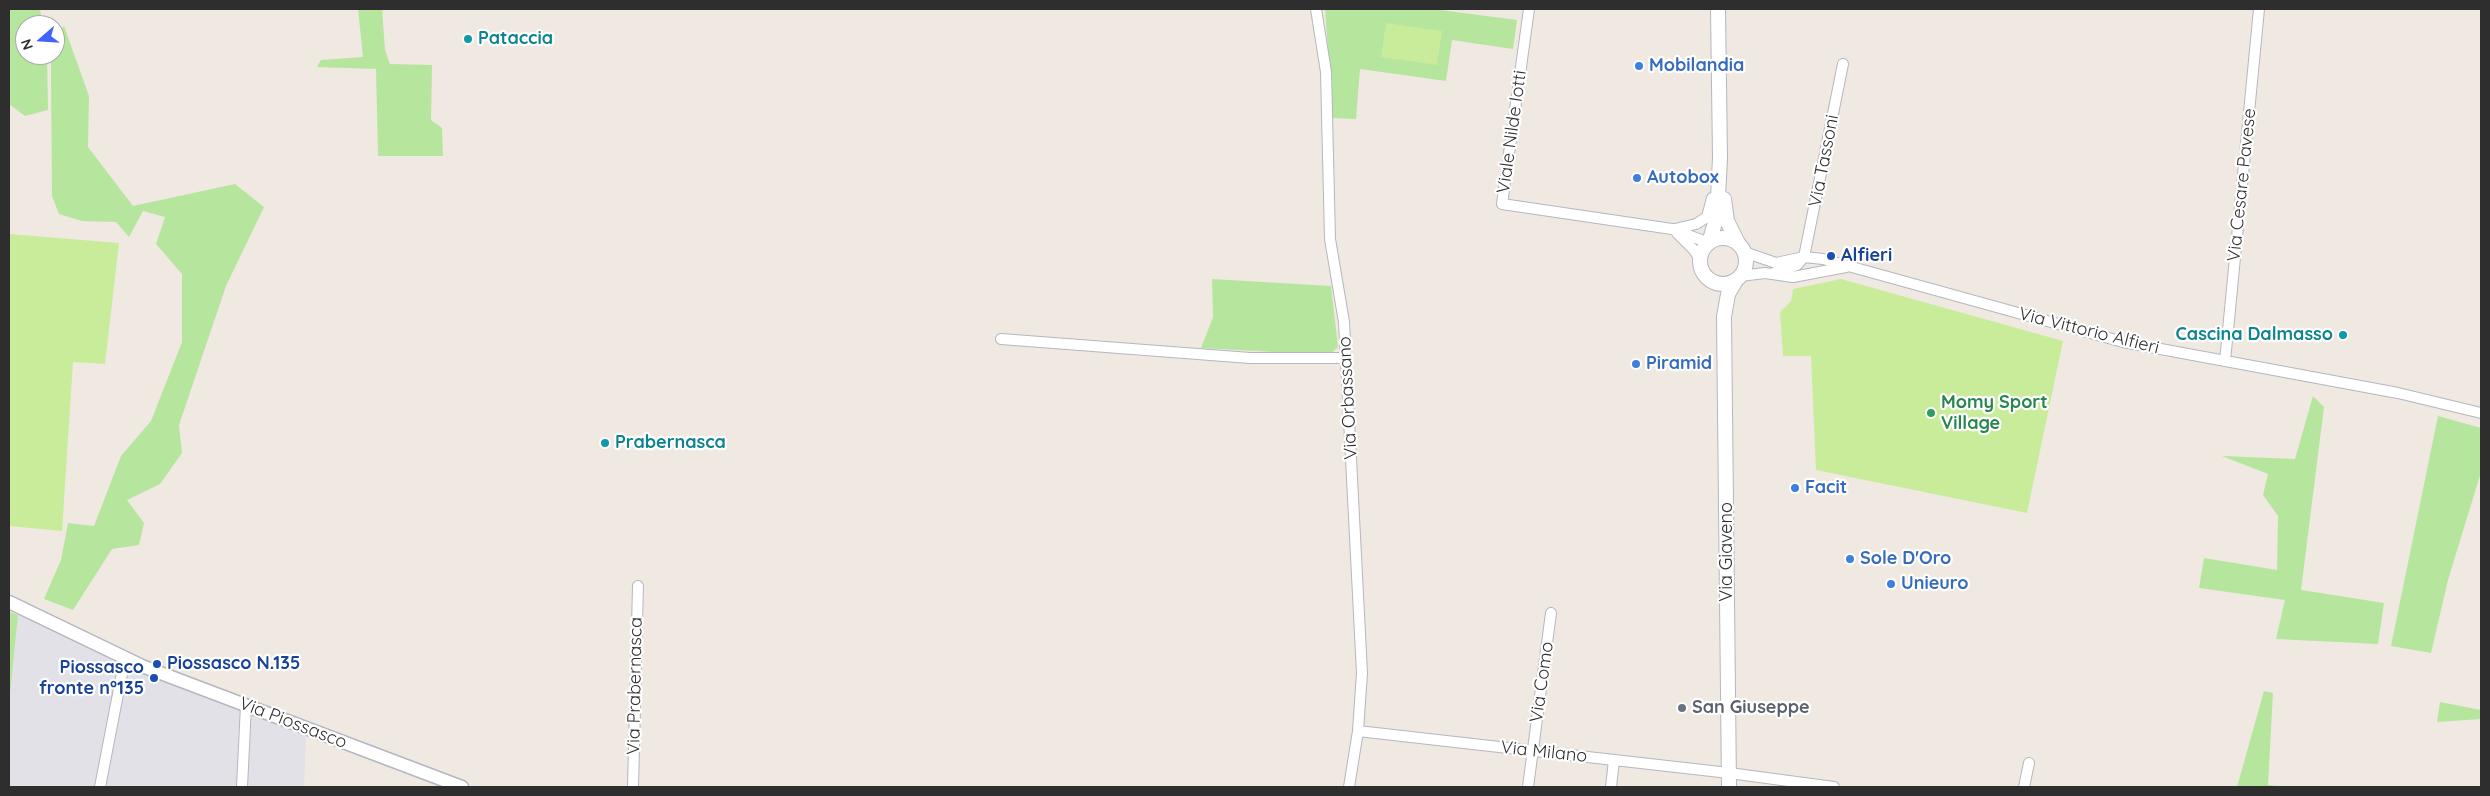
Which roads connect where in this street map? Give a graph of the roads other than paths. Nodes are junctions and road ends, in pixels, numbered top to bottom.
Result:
1 (1316, 9) edge
2 (1530, 9) edge
3 (1718, 9) edge
4 (2259, 9) edge
5 (1843, 64) dead end
6 (1720, 159) junction
7 (1672, 229) junction
8 (1709, 243) junction
9 (1741, 248) junction
10 (1804, 257) junction
11 (1701, 261) junction
12 (1847, 266) junction
13 (1774, 273) junction
14 (1739, 277) junction
15 (1708, 278) junction
16 (1724, 317) junction
17 (1001, 339) dead end
18 (1346, 358) junction
19 (2225, 361) junction
20 (2481, 413) edge
21 (638, 586) dead end
22 (9, 602) edge
23 (1551, 613) dead end
24 (125, 658) junction
25 (246, 705) junction
26 (1358, 731) junction
27 (1532, 750) junction
28 (1614, 760) junction
29 (2030, 763) dead end
30 (1729, 773) junction
31 (100, 787) edge
32 (242, 787) edge
33 (462, 787) edge
34 (633, 787) edge
35 (1349, 787) edge
36 (1528, 787) edge
37 (1611, 787) edge
38 (1729, 787) edge
39 (1834, 787) edge
40 (2024, 787) edge

1 - 18 street, Via Orbassano
2 - 7 street, Viale Nilde Iotti
3 - 6 main road
4 - 19 street, Via Cesare Pavese
5 - 10 street, Via Tassoni
6 - 7 street
6 - 8 main road
6 - 9 main road
7 - 8 street
7 - 11 street
8 - 9 main road
8 - 11 main road
9 - 10 street, Via Vittorio Alfieri
9 - 14 main road, Via Giaveno
10 - 12 street, Via Vittorio Alfieri
10 - 13 street, Via Vittorio Alfieri
11 - 15 main road, Via Giaveno
12 - 13 street, Via Vittorio Alfieri
12 - 19 street, Via Vittorio Alfieri
13 - 14 street, Via Vittorio Alfieri
14 - 15 main road
14 - 16 main road, Via Giaveno
15 - 16 main road, Via Giaveno
16 - 30 main road, Via Giaveno
17 - 18 street
18 - 26 street, Via Orbassano
19 - 20 street, Via Vittorio Alfieri
21 - 34 street, Via Prabernasca
22 - 24 street, Via Piossasco
23 - 27 street, Via Como
24 - 25 street, Via Piossasco
24 - 31 street
25 - 32 street
25 - 33 street, Via Piossasco
26 - 27 street, Via Milano
26 - 35 street, Via Orbassano
27 - 28 street, Via Milano
27 - 36 street, Via Como
28 - 30 street, Via Milano
28 - 37 street
29 - 40 street
30 - 38 main road, Via Giaveno
30 - 39 street, Via Milano

